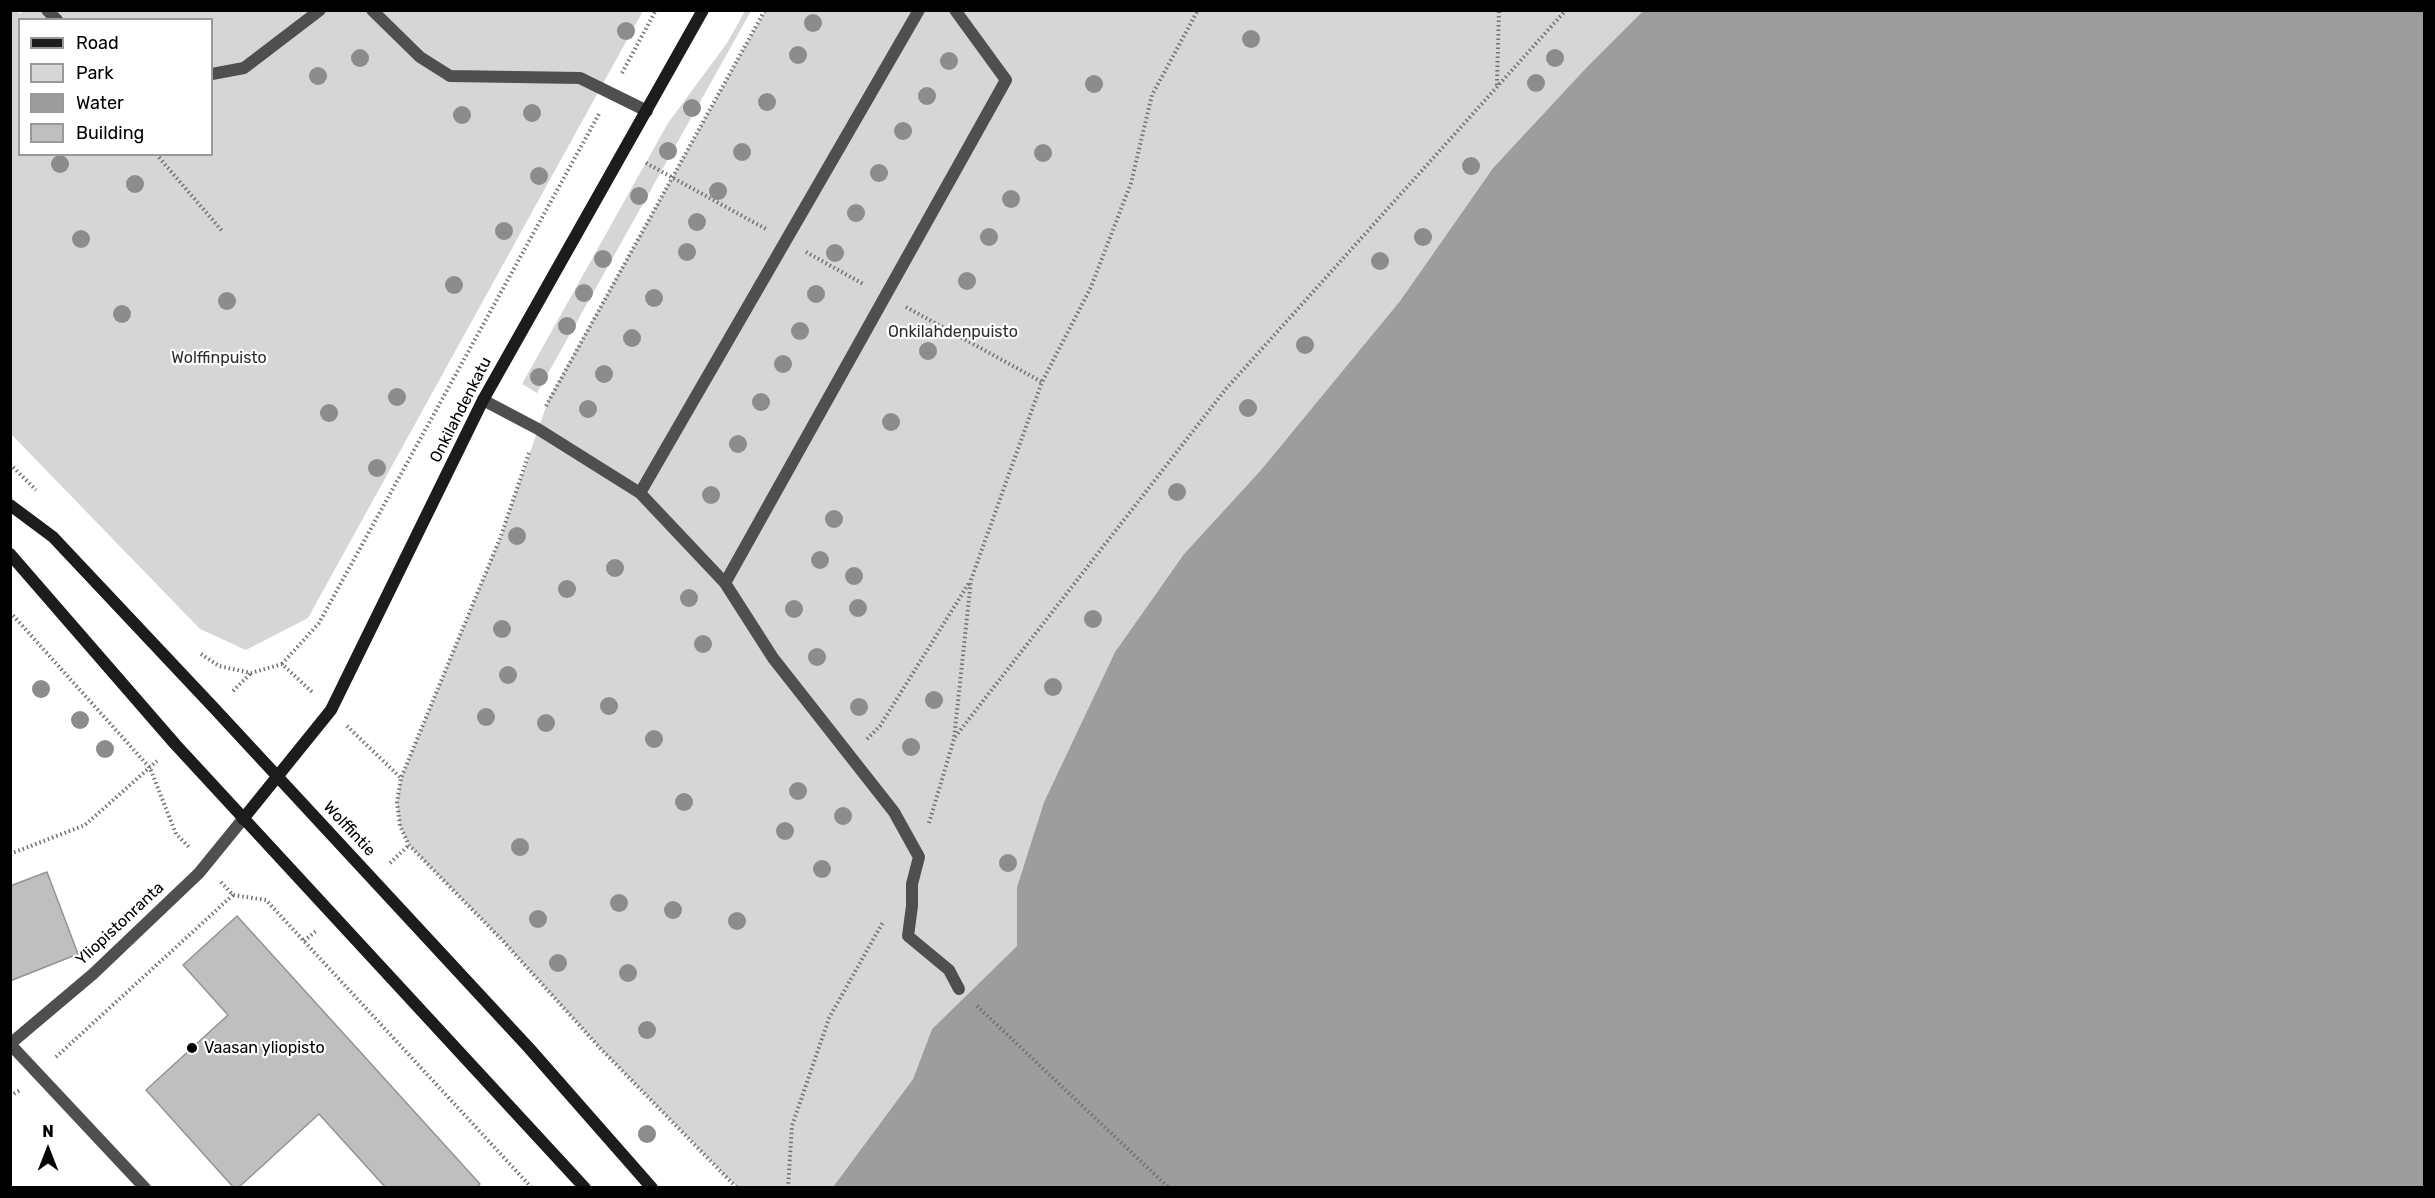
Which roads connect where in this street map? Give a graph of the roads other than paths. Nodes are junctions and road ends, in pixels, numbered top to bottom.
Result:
1 (320, 10) edge
2 (372, 10) edge
3 (703, 10) edge
4 (919, 10) edge
5 (955, 10) edge
6 (213, 74) edge
7 (647, 111) junction
8 (483, 400) junction
9 (640, 493) junction
10 (10, 505) edge
11 (10, 554) edge
12 (724, 583) junction
13 (278, 776) junction
14 (243, 819) junction
15 (959, 989) road end
16 (10, 1044) edge
17 (145, 1188) edge
18 (585, 1188) edge
19 (652, 1188) edge

1 - 6 street
2 - 7 street
3 - 7 main road, Onkilahdenkatu
4 - 9 street
5 - 12 street
7 - 8 main road, Onkilahdenkatu
8 - 9 street
8 - 13 main road, Onkilahdenkatu
9 - 12 street
10 - 13 main road, Wolffintie
11 - 14 main road
12 - 15 street
13 - 14 main road, Onkilahdenkatu
13 - 19 main road, Wolffintie
14 - 16 street, Yliopistonranta
14 - 18 main road
16 - 17 street

